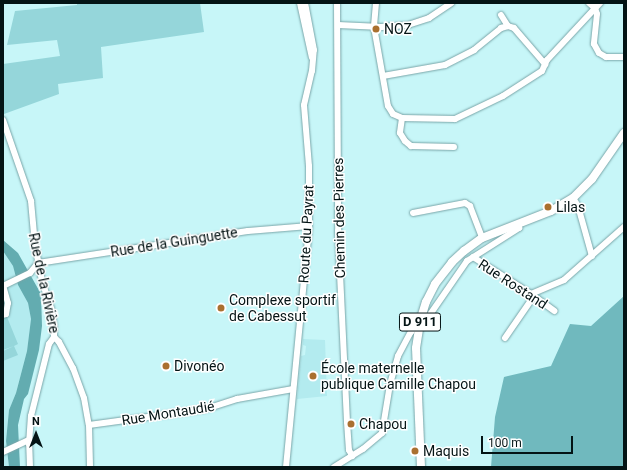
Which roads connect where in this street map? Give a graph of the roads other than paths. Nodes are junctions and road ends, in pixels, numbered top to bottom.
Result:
1 (300, 3) edge
2 (305, 3) edge
3 (337, 3) edge
4 (376, 3) edge
5 (451, 3) edge
6 (589, 3) edge
7 (600, 3) edge
8 (595, 8) junction
9 (502, 15) dead end
10 (338, 25) junction
11 (508, 26) junction
12 (374, 27) junction
13 (624, 57) edge
14 (313, 60) junction
15 (545, 64) junction
16 (383, 76) junction
17 (402, 118) junction
18 (3, 120) edge
19 (624, 133) edge
20 (454, 147) dead end
21 (573, 198) junction
22 (412, 213) dead end
23 (518, 224) junction
24 (309, 226) junction
25 (624, 227) edge
26 (482, 238) junction
27 (592, 256) junction
28 (473, 257) junction
29 (38, 263) junction
30 (533, 295) junction
31 (554, 311) dead end
32 (3, 315) edge
33 (420, 321) junction
34 (54, 337) junction
35 (505, 338) dead end
36 (293, 389) junction
37 (89, 425) junction
38 (26, 441) junction
39 (3, 452) edge
40 (352, 456) junction
41 (345, 464) edge
42 (30, 467) edge
43 (90, 467) edge
44 (286, 467) edge
45 (334, 467) edge
46 (421, 467) edge

1 - 14 street
2 - 14 street, Route du Payrat
3 - 10 street, Chemin des Pierres
4 - 12 street
5 - 12 street
6 - 8 street
7 - 8 street
8 - 13 street
8 - 15 street
9 - 11 street
10 - 12 street
10 - 40 street, Chemin des Pierres
11 - 15 street
11 - 16 street
12 - 16 street
14 - 24 street, Route du Payrat
15 - 17 street
16 - 17 street
17 - 20 street
18 - 29 street, Rue de la Rivière
19 - 21 main road, D 911
21 - 23 main road, D 911
21 - 27 street
22 - 26 street
23 - 26 main road, D 911
23 - 28 street
24 - 29 street, Rue de la Guinguette
24 - 36 street, Route du Payrat
25 - 27 street
26 - 33 main road, D 911
27 - 30 street
28 - 30 street, Rue Rostand
28 - 33 street
29 - 32 street
29 - 34 street, Rue de la Rivière
30 - 31 street, Rue Rostand
30 - 35 street
33 - 40 street
33 - 46 main road, D 911
34 - 37 street, Rue de la Rivière
34 - 38 street
36 - 37 street, Rue Montaudié
36 - 44 street, Route du Payrat
37 - 43 street, Rue de la Rivière
38 - 39 street
38 - 42 street
40 - 41 street
41 - 45 street

